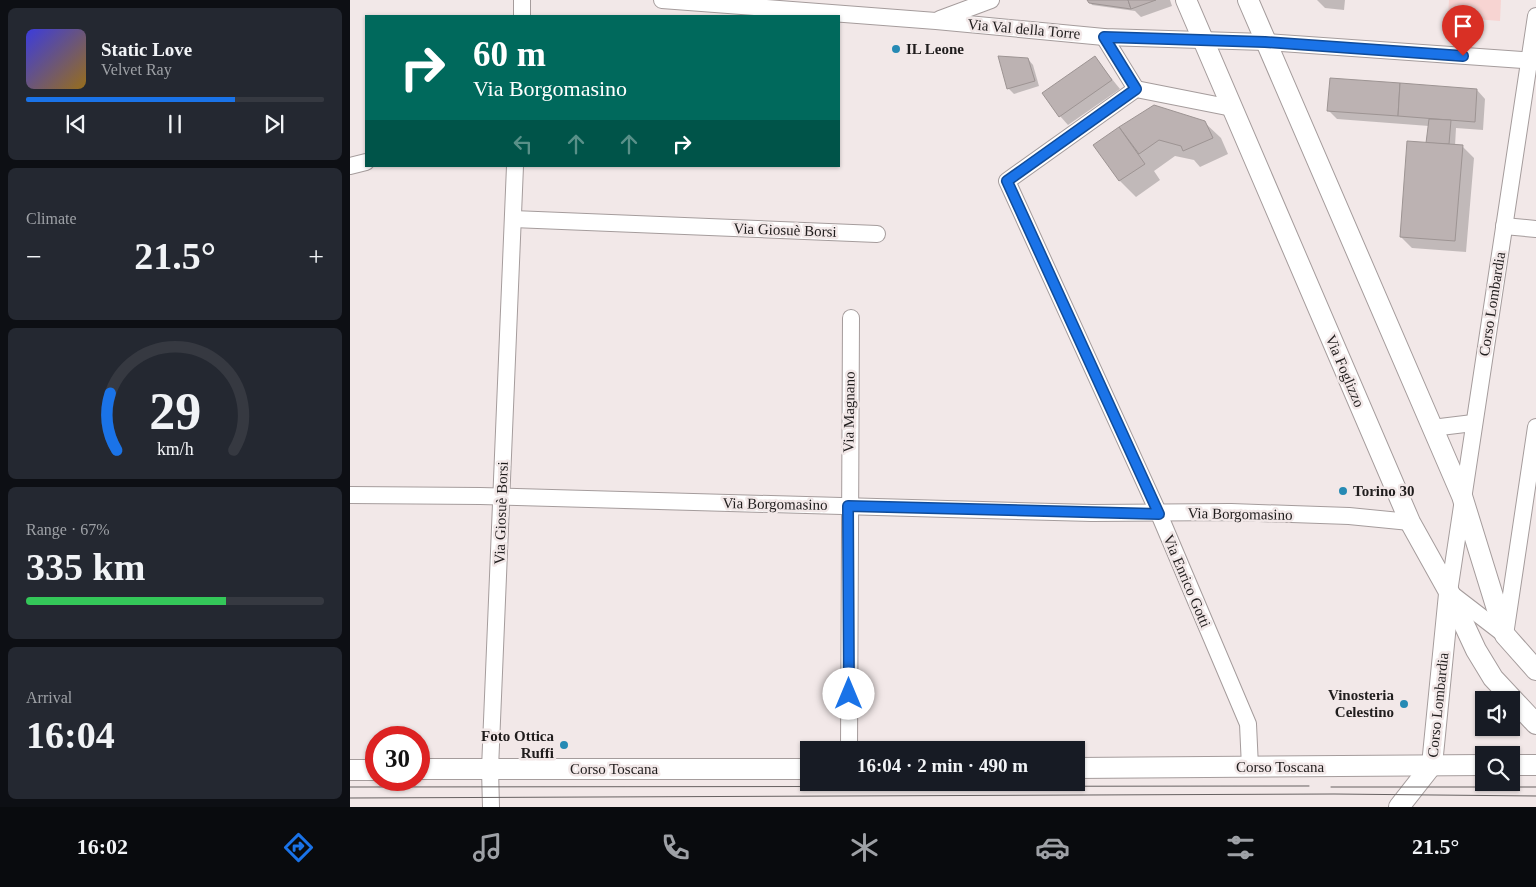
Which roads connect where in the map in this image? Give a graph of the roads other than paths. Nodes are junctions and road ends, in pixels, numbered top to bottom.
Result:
1 (522, 0) edge
2 (662, 0) edge
3 (991, 0) edge
4 (1186, 0) edge
5 (1248, 0) edge
6 (522, 15) edge
7 (1536, 16) edge
8 (936, 21) junction
9 (1104, 37) junction
10 (1202, 41) junction
11 (1265, 42) junction
12 (1533, 61) edge
13 (1136, 89) junction
14 (1232, 108) junction
15 (365, 162) edge
16 (350, 166) edge
17 (515, 167) edge
18 (513, 219) junction
19 (1504, 226) junction
20 (1536, 229) edge
21 (877, 234) dead end
22 (850, 318) dead end
23 (1473, 423) junction
24 (1536, 427) edge
25 (1432, 428) junction
26 (350, 495) edge
27 (1462, 496) junction
28 (502, 497) junction
29 (848, 506) junction
30 (1159, 514) junction
31 (1410, 522) junction
32 (1449, 592) junction
33 (1505, 635) junction
34 (1536, 670) edge
35 (1536, 724) edge
36 (849, 741) edge
37 (1432, 765) junction
38 (1475, 765) edge
39 (1520, 765) edge
40 (1536, 765) edge
41 (1250, 767) junction
42 (1085, 768) edge
43 (430, 769) edge
44 (490, 769) junction
45 (800, 769) edge
46 (350, 770) edge
47 (365, 770) edge
48 (491, 807) edge
49 (1399, 807) edge

1 - 6 street
2 - 8 street, Via Val della Torre
3 - 8 street
4 - 10 street, Via Foglizzo
5 - 11 street
7 - 12 street, Corso Lombardia
8 - 9 street, Via Val della Torre
9 - 10 street, Via Val della Torre
9 - 13 street
10 - 11 street, Via Val della Torre
10 - 14 street, Via Foglizzo
11 - 12 street, Via Val della Torre
11 - 25 street
12 - 19 street, Corso Lombardia
13 - 14 street
13 - 30 street, Via Enrico Gotti
14 - 31 street, Via Foglizzo
15 - 16 street
17 - 18 street, Via Giosuè Borsi
18 - 21 street, Via Giosuè Borsi
18 - 28 street, Via Giosuè Borsi
19 - 20 street
19 - 23 street, Corso Lombardia
22 - 29 street, Via Magnano
23 - 25 street
23 - 27 street, Corso Lombardia
24 - 33 street
25 - 27 street
26 - 28 street, Via Borgomasino
27 - 32 street, Corso Lombardia
27 - 33 street
28 - 29 street, Via Borgomasino
28 - 44 street, Via Giosuè Borsi
29 - 30 street, Via Borgomasino
29 - 36 street, Via Magnano
30 - 31 street, Via Borgomasino
30 - 41 street, Via Enrico Gotti
31 - 32 street, Via Foglizzo
32 - 33 street
32 - 35 street, Via Foglizzo
32 - 37 street, Corso Lombardia
33 - 34 street
37 - 38 street, Corso Toscana
37 - 41 street, Corso Toscana
37 - 49 street, Corso Lombardia
39 - 40 street
41 - 42 street, Corso Toscana
43 - 44 street, Corso Toscana
44 - 45 street, Corso Toscana
44 - 48 street, Via Giosuè Borsi
46 - 47 street

